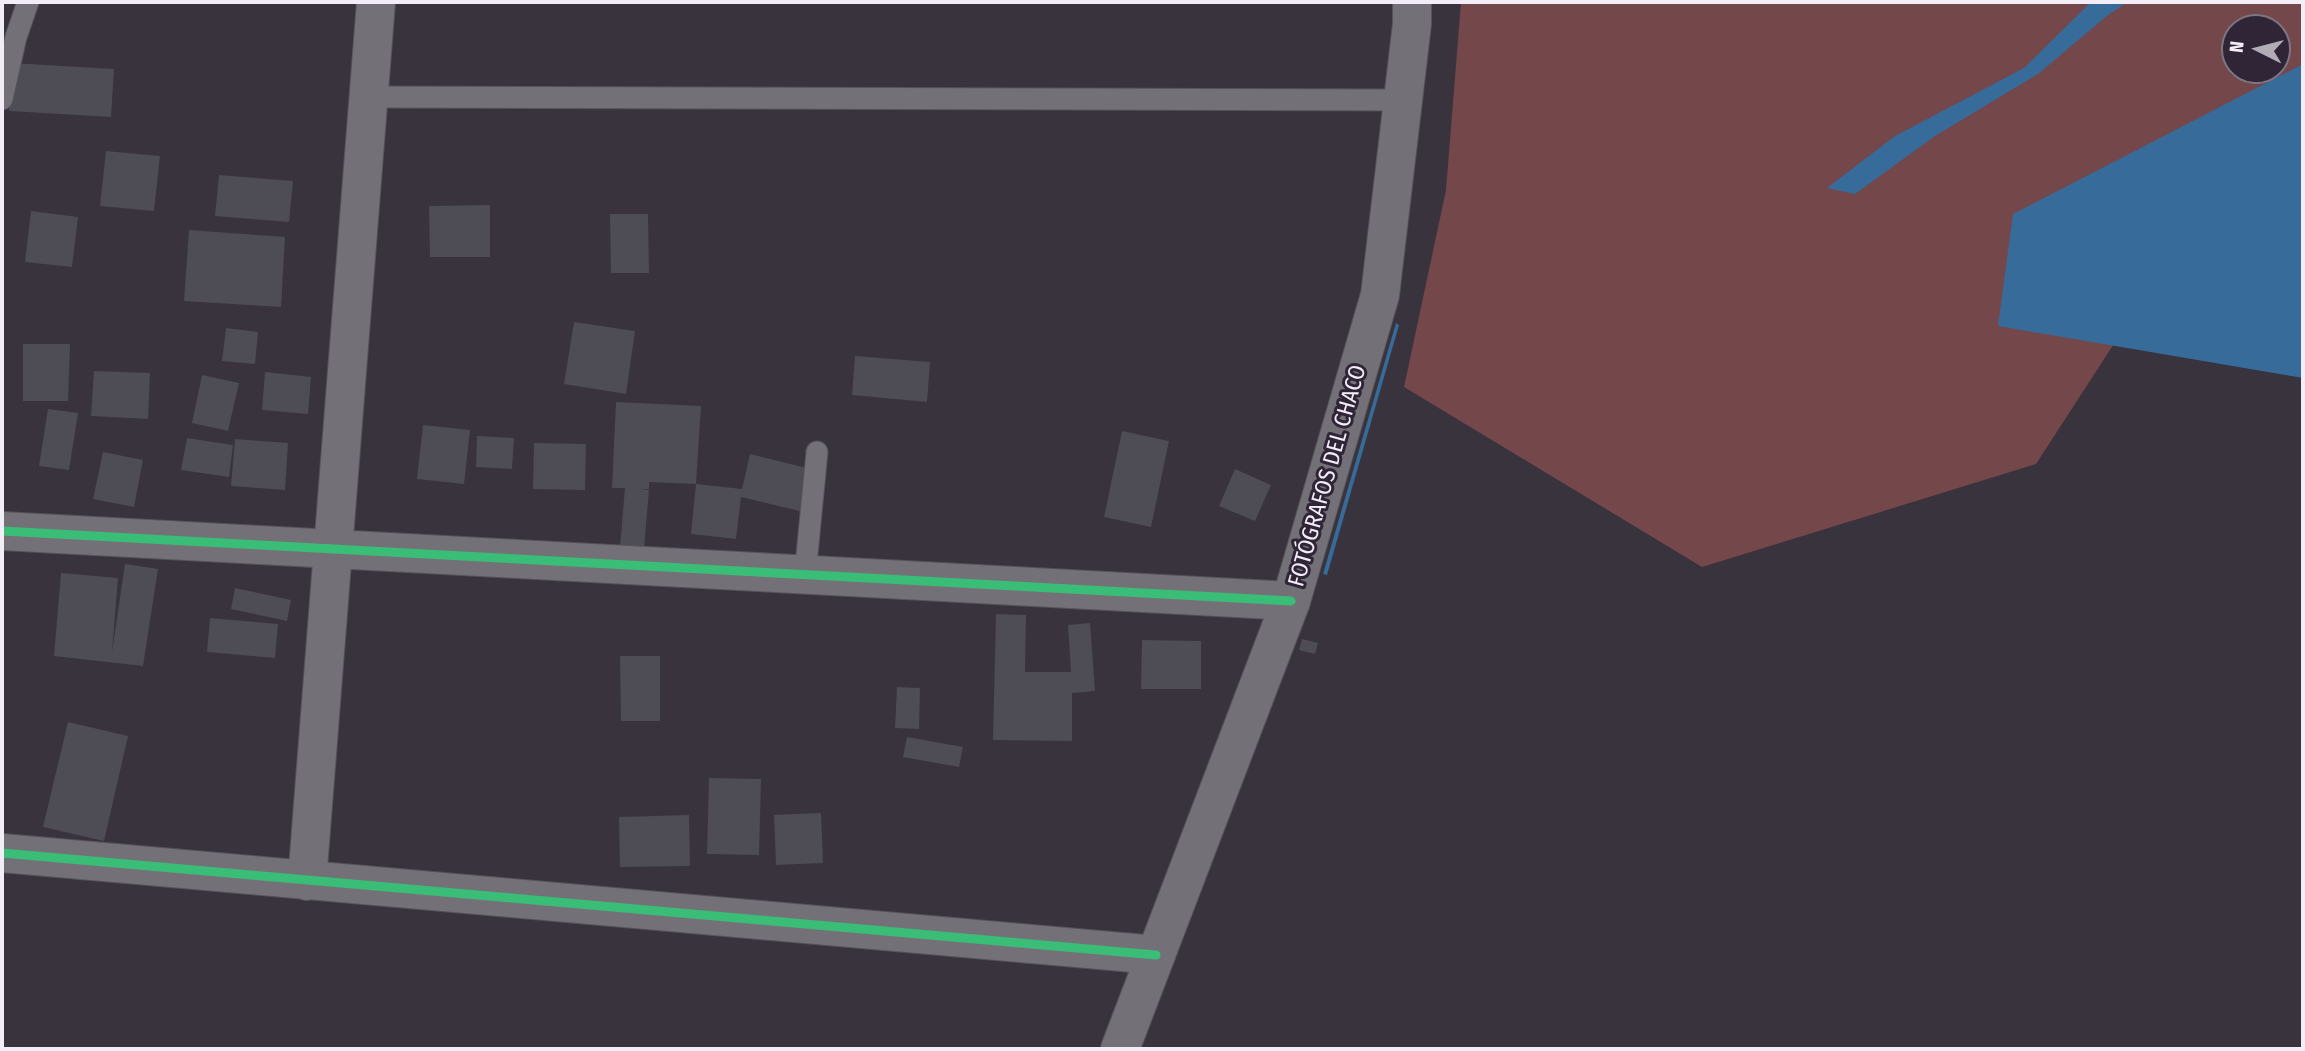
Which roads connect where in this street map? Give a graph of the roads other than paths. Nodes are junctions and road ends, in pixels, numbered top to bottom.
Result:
1 (28, 2) edge
2 (376, 2) edge
3 (1412, 2) edge
4 (368, 97) junction
5 (2, 99) edge
6 (1402, 100) junction
7 (817, 452) dead end
8 (2, 531) edge
9 (332, 549) junction
10 (804, 575) junction
11 (1292, 601) junction
12 (2, 853) edge
13 (307, 881) junction
14 (1156, 955) junction
15 (1120, 1049) edge

1 - 5 lane
2 - 4 street
3 - 6 street, FOTÓGRAFOS DEL CHACO
4 - 6 lane
4 - 9 street
6 - 11 street, FOTÓGRAFOS DEL CHACO
7 - 10 lane
8 - 9 street
9 - 10 street
9 - 13 street
10 - 11 street
11 - 14 street, FOTÓGRAFOS DEL CHACO
12 - 13 street
13 - 14 street
14 - 15 street, FOTÓGRAFOS DEL CHACO

